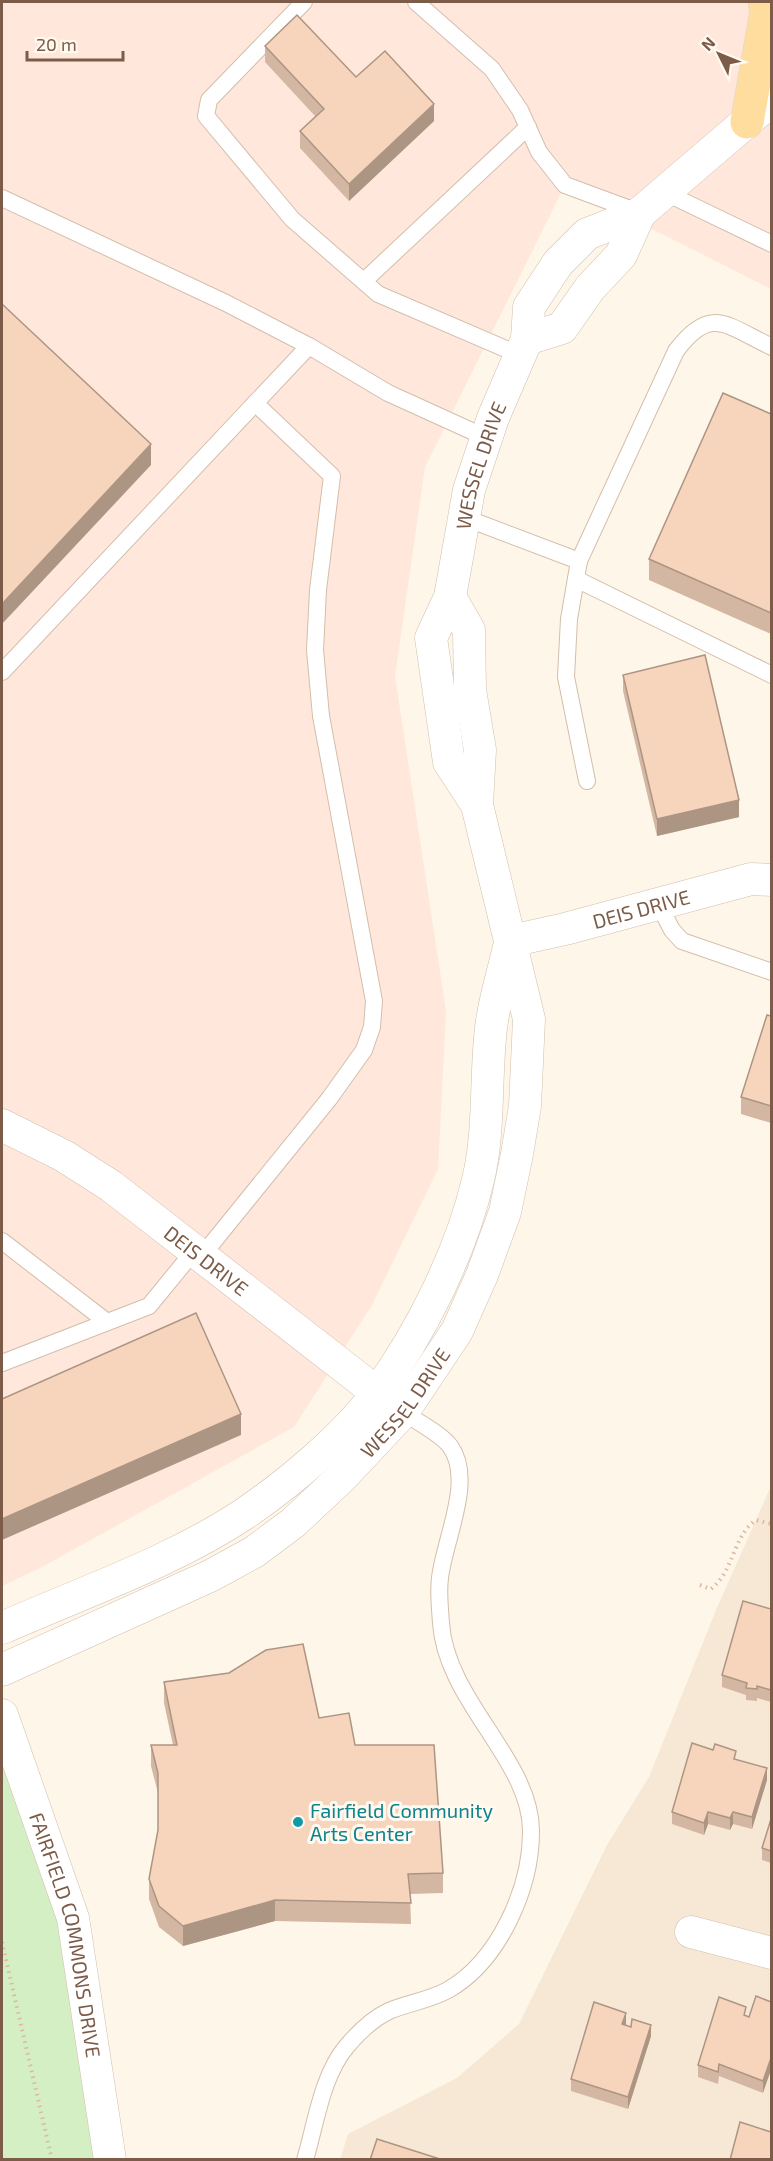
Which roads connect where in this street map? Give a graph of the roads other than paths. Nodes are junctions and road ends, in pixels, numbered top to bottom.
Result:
1 (304, 2) edge
2 (416, 2) edge
3 (765, 2) edge
4 (771, 100) edge
5 (747, 122) junction
6 (528, 127) junction
7 (664, 192) junction
8 (2, 198) edge
9 (640, 213) junction
10 (771, 244) edge
11 (364, 281) junction
12 (309, 346) junction
13 (524, 347) junction
14 (771, 347) edge
15 (255, 403) junction
16 (487, 438) junction
17 (463, 517) junction
18 (579, 561) junction
19 (576, 579) junction
20 (2, 672) edge
21 (771, 675) edge
22 (587, 781) dead end
23 (771, 880) edge
24 (659, 905) junction
25 (511, 940) junction
26 (771, 972) edge
27 (2, 1125) edge
28 (2, 1241) edge
29 (198, 1254) junction
30 (107, 1322) junction
31 (2, 1363) edge
32 (377, 1394) junction
33 (403, 1412) junction
34 (2, 1628) edge
35 (2, 1671) edge
36 (2, 1714) edge
37 (691, 1932) dead end
38 (771, 1953) edge
39 (110, 2160) edge
40 (305, 2160) edge

1 - 11 lane
2 - 6 lane
3 - 5 main road
4 - 5 street, WESSEL DRIVE
5 - 7 street, WESSEL DRIVE
6 - 9 lane
6 - 11 lane
7 - 9 street, WESSEL DRIVE
7 - 10 lane
8 - 12 lane
9 - 13 street, WESSEL DRIVE
11 - 13 lane
12 - 15 lane
12 - 16 lane
13 - 16 street, WESSEL DRIVE
14 - 18 lane
15 - 20 lane
15 - 29 lane
16 - 17 street, WESSEL DRIVE
17 - 18 lane
17 - 25 street, WESSEL DRIVE
18 - 19 lane
19 - 21 lane
19 - 22 lane
23 - 24 street, DEIS DRIVE
24 - 25 street, DEIS DRIVE
24 - 26 lane
25 - 32 street, WESSEL DRIVE
25 - 33 street, WESSEL DRIVE
27 - 29 street, DEIS DRIVE
28 - 30 lane
29 - 30 lane
29 - 32 street, DEIS DRIVE
30 - 31 lane
32 - 33 street, DEIS DRIVE
32 - 34 street, WESSEL DRIVE
33 - 35 street, WESSEL DRIVE
33 - 40 lane
36 - 39 street, FAIRFIELD COMMONS DRIVE
37 - 38 street

